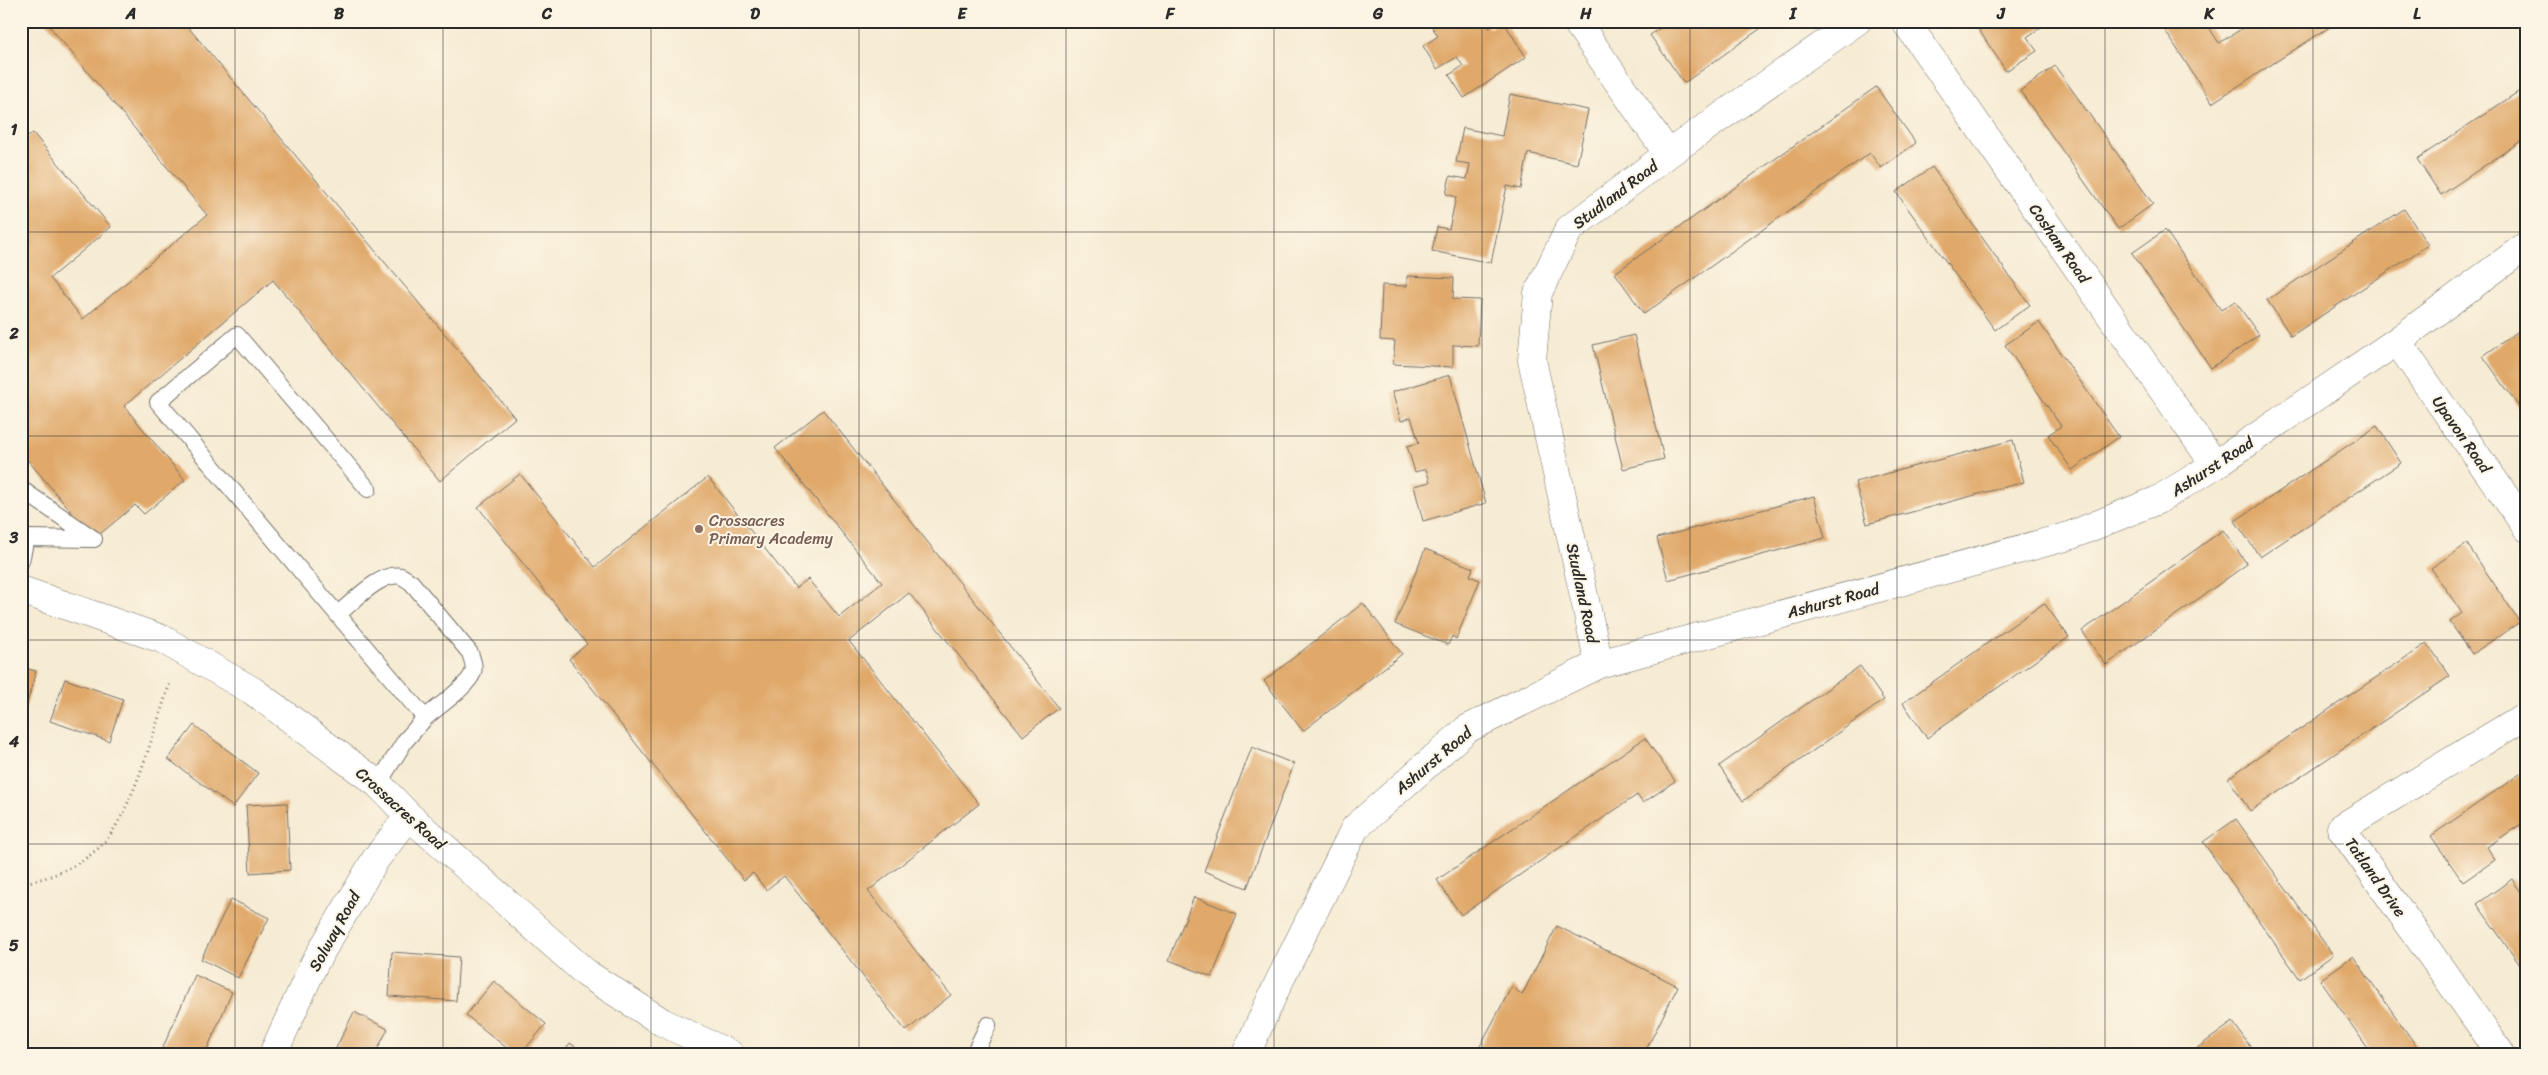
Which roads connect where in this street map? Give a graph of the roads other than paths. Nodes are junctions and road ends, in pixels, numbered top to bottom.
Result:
1 (1576, 21) edge
2 (1857, 21) edge
3 (1905, 21) edge
4 (1668, 154) junction
5 (2527, 246) edge
6 (2397, 341) junction
7 (2216, 465) junction
8 (21, 489) edge
9 (368, 489) dead end
10 (2527, 528) edge
11 (21, 561) edge
12 (21, 590) edge
13 (338, 614) junction
14 (1599, 664) junction
15 (2527, 715) edge
16 (425, 718) junction
17 (378, 784) junction
18 (409, 816) junction
19 (988, 1025) dead end
20 (273, 1054) edge
21 (730, 1054) edge
22 (974, 1054) edge
23 (1246, 1054) edge
24 (2501, 1054) edge

1 - 4 street
2 - 4 street, Studland Road
3 - 7 street, Cosham Road
4 - 14 street, Studland Road
5 - 6 street, Ashurst Road
6 - 7 street, Ashurst Road
6 - 10 street, Upavon Road
7 - 14 street, Ashurst Road
8 - 11 lane
9 - 13 lane
12 - 17 street, Crossacres Road
13 - 16 lane
13 - 16 lane
14 - 23 street, Ashurst Road
15 - 24 street, Tatland Drive
16 - 17 lane
17 - 18 street, Crossacres Road
18 - 20 street, Solway Road
18 - 21 street, Crossacres Road
19 - 22 lane

